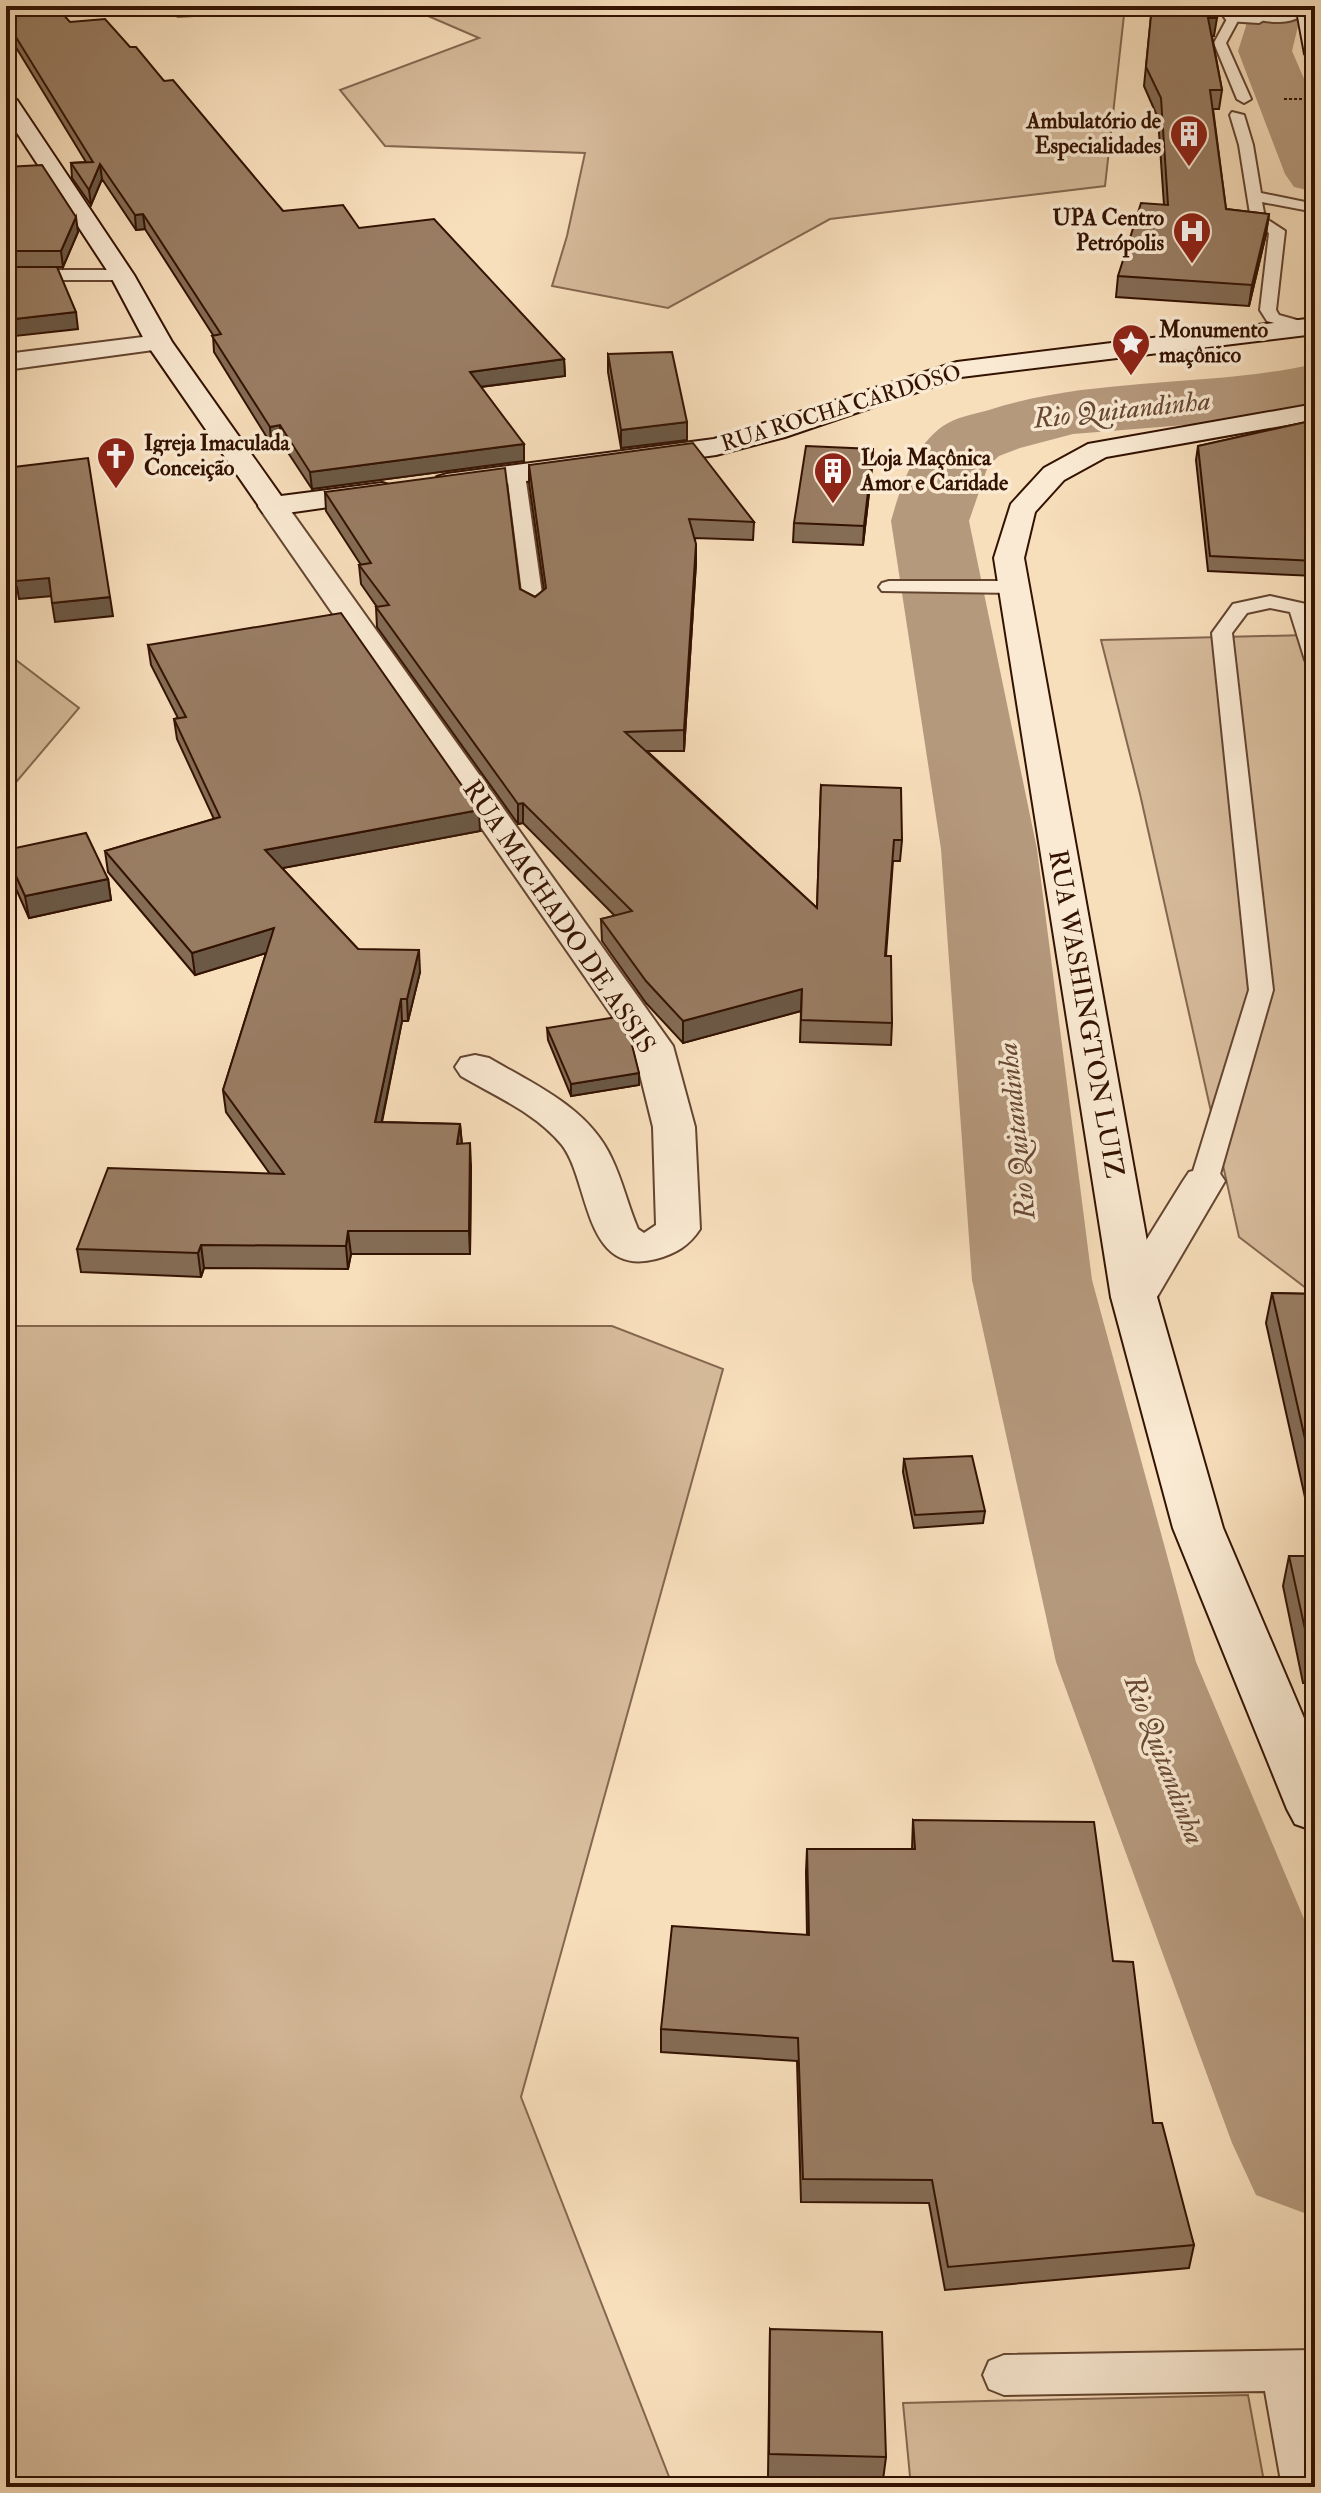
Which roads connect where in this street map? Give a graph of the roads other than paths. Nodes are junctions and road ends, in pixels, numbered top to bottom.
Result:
1 (1233, 12) edge
2 (1301, 14) edge
3 (1259, 17) joint
4 (1315, 54) edge
5 (1244, 99) dead end
6 (6, 100) edge
7 (1237, 115) dead end
8 (1256, 196) junction
9 (1315, 208) edge
10 (6, 275) edge
11 (122, 275) junction
12 (1310, 327) edge
13 (159, 343) junction
14 (6, 362) edge
15 (1315, 412) edge
16 (516, 474) junction
17 (273, 506) junction
18 (889, 587) dead end
19 (1014, 587) junction
20 (534, 608) edge
21 (1315, 660) edge
22 (475, 1067) dead end
23 (1204, 1181) joint
24 (1134, 1297) junction
25 (1315, 1809) edge
26 (1299, 2371) edge
27 (1004, 2375) dead end
28 (1304, 2487) edge

1 - 3 main road
1 - 5 lane
2 - 3 lane
2 - 4 main road
6 - 11 main road
7 - 8 lane
8 - 9 lane
8 - 12 lane
10 - 11 lane
11 - 13 main road
12 - 16 main road, RUA ROCHA CARDOSO
13 - 14 main road
13 - 17 main road
15 - 19 main road, RUA WASHINGTON LUIZ
16 - 17 main road, RUA ROCHA CARDOSO
16 - 20 lane
17 - 22 main road, RUA MACHADO DE ASSIS
18 - 19 lane
19 - 24 main road, RUA WASHINGTON LUIZ
21 - 23 lane
23 - 24 main road
24 - 25 main road, RUA WASHINGTON LUIZ
26 - 27 lane
26 - 28 lane

